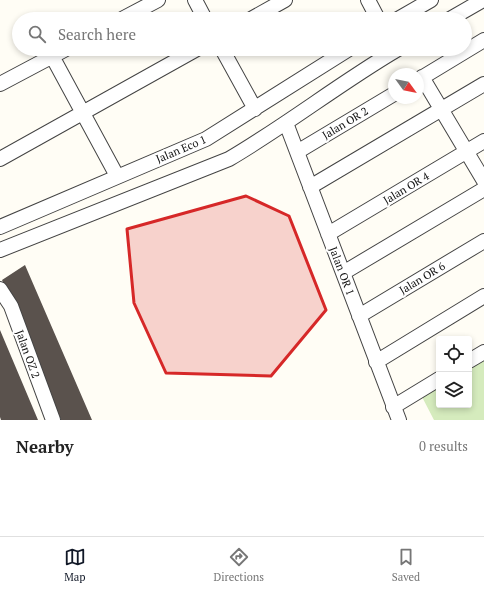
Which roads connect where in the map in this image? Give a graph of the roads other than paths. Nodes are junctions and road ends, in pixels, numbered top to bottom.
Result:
1 (158, 0) edge
2 (195, 0) edge
3 (285, 0) edge
4 (368, 0) edge
5 (431, 0) edge
6 (483, 0) edge
7 (135, 12) edge
8 (201, 12) edge
9 (264, 12) edge
10 (374, 12) edge
11 (410, 12) edge
12 (462, 12) edge
13 (484, 40) edge
14 (472, 47) edge
15 (52, 56) joint
16 (184, 56) edge
17 (226, 56) edge
18 (338, 56) edge
19 (386, 56) edge
20 (458, 56) edge
21 (424, 77) edge
22 (0, 84) edge
23 (484, 84) edge
24 (424, 85) edge
25 (388, 98) edge
26 (254, 109) junction
27 (441, 110) junction
28 (82, 113) junction
29 (286, 123) junction
30 (484, 141) edge
31 (297, 152) junction
32 (466, 152) junction
33 (0, 159) edge
34 (117, 176) junction
35 (484, 181) edge
36 (310, 187) junction
37 (484, 189) edge
38 (0, 227) edge
39 (328, 234) junction
40 (484, 241) edge
41 (0, 250) edge
42 (343, 273) junction
43 (0, 289) edge
44 (484, 296) edge
45 (359, 316) junction
46 (484, 352) edge
47 (472, 359) edge
48 (376, 362) junction
49 (436, 381) edge
50 (394, 407) junction
51 (52, 420) edge
52 (399, 420) edge

1 - 7 street
2 - 8 street
3 - 9 street
4 - 10 street
5 - 11 street
6 - 12 street
13 - 14 street
15 - 22 street
15 - 28 street
16 - 28 street
17 - 26 street
18 - 26 street, Jalan Eco 1
19 - 29 street
20 - 21 street
23 - 27 street
24 - 27 street
25 - 31 street, Jalan OR 2
26 - 34 street, Jalan Eco 1
27 - 32 street
27 - 36 street
28 - 33 street
28 - 34 street
29 - 31 street, Jalan OR 1
29 - 41 street
30 - 32 street, Jalan OR 4
31 - 36 street, Jalan OR 1
32 - 35 street
32 - 39 street, Jalan OR 4
34 - 38 street, Jalan Eco 1
36 - 39 street, Jalan OR 1
37 - 42 street
39 - 42 street, Jalan OR 1
40 - 45 street, Jalan OR 6
42 - 45 street, Jalan OR 1
43 - 51 street, Jalan OZ 2
44 - 48 street
45 - 48 street, Jalan OR 1
46 - 47 street
48 - 50 street, Jalan OR 1
49 - 50 street
50 - 52 street, Jalan OR 1

